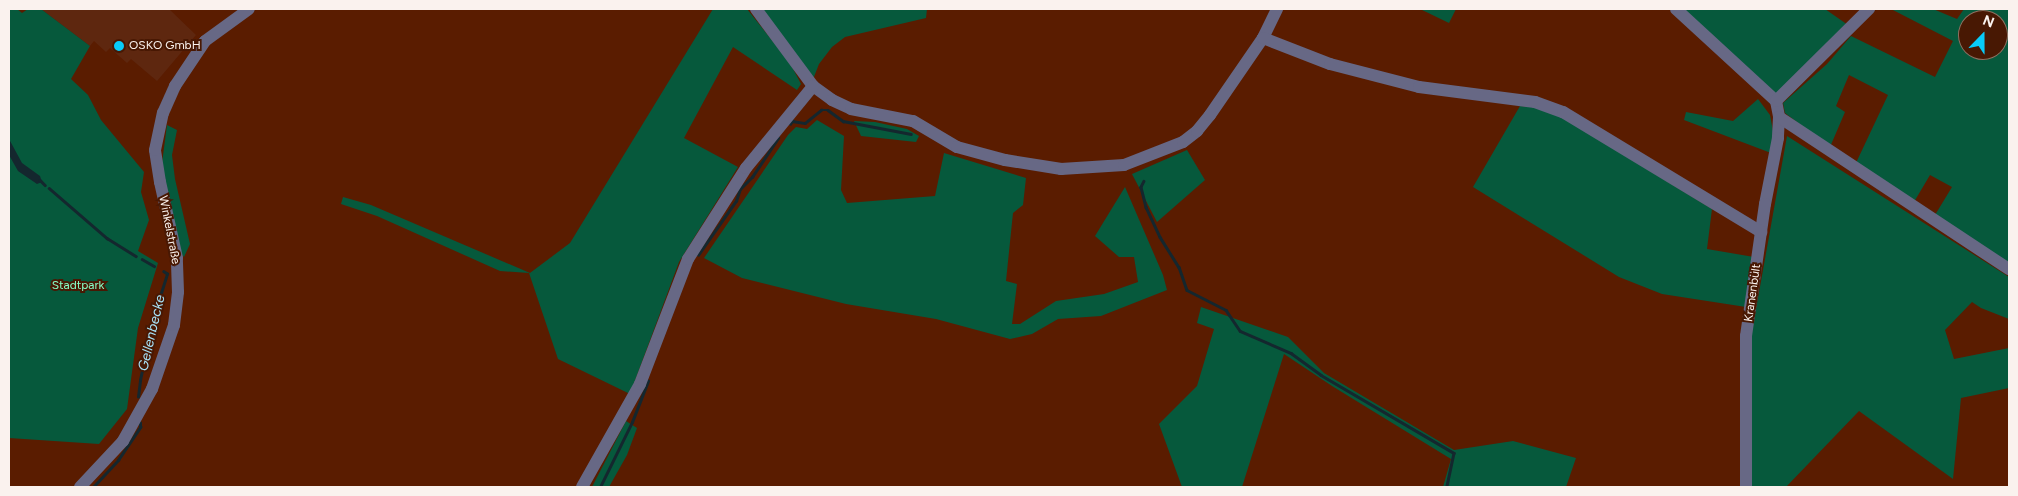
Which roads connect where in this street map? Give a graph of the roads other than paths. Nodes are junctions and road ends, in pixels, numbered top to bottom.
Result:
1 (249, 9) edge
2 (756, 9) edge
3 (1278, 9) edge
4 (1676, 9) edge
5 (1869, 9) edge
6 (1263, 38) junction
7 (812, 86) junction
8 (1776, 101) junction
9 (1779, 117) junction
10 (1761, 232) junction
11 (2009, 269) edge
12 (80, 487) edge
13 (582, 487) edge
14 (1746, 487) edge

1 - 12 street, Winkelstraße
2 - 7 street
3 - 6 street
4 - 8 street
5 - 8 street
6 - 7 street
6 - 10 street
7 - 13 street
8 - 9 street, Kranenbült
9 - 10 street, Kranenbült
9 - 11 street
10 - 14 street, Kranenbült

